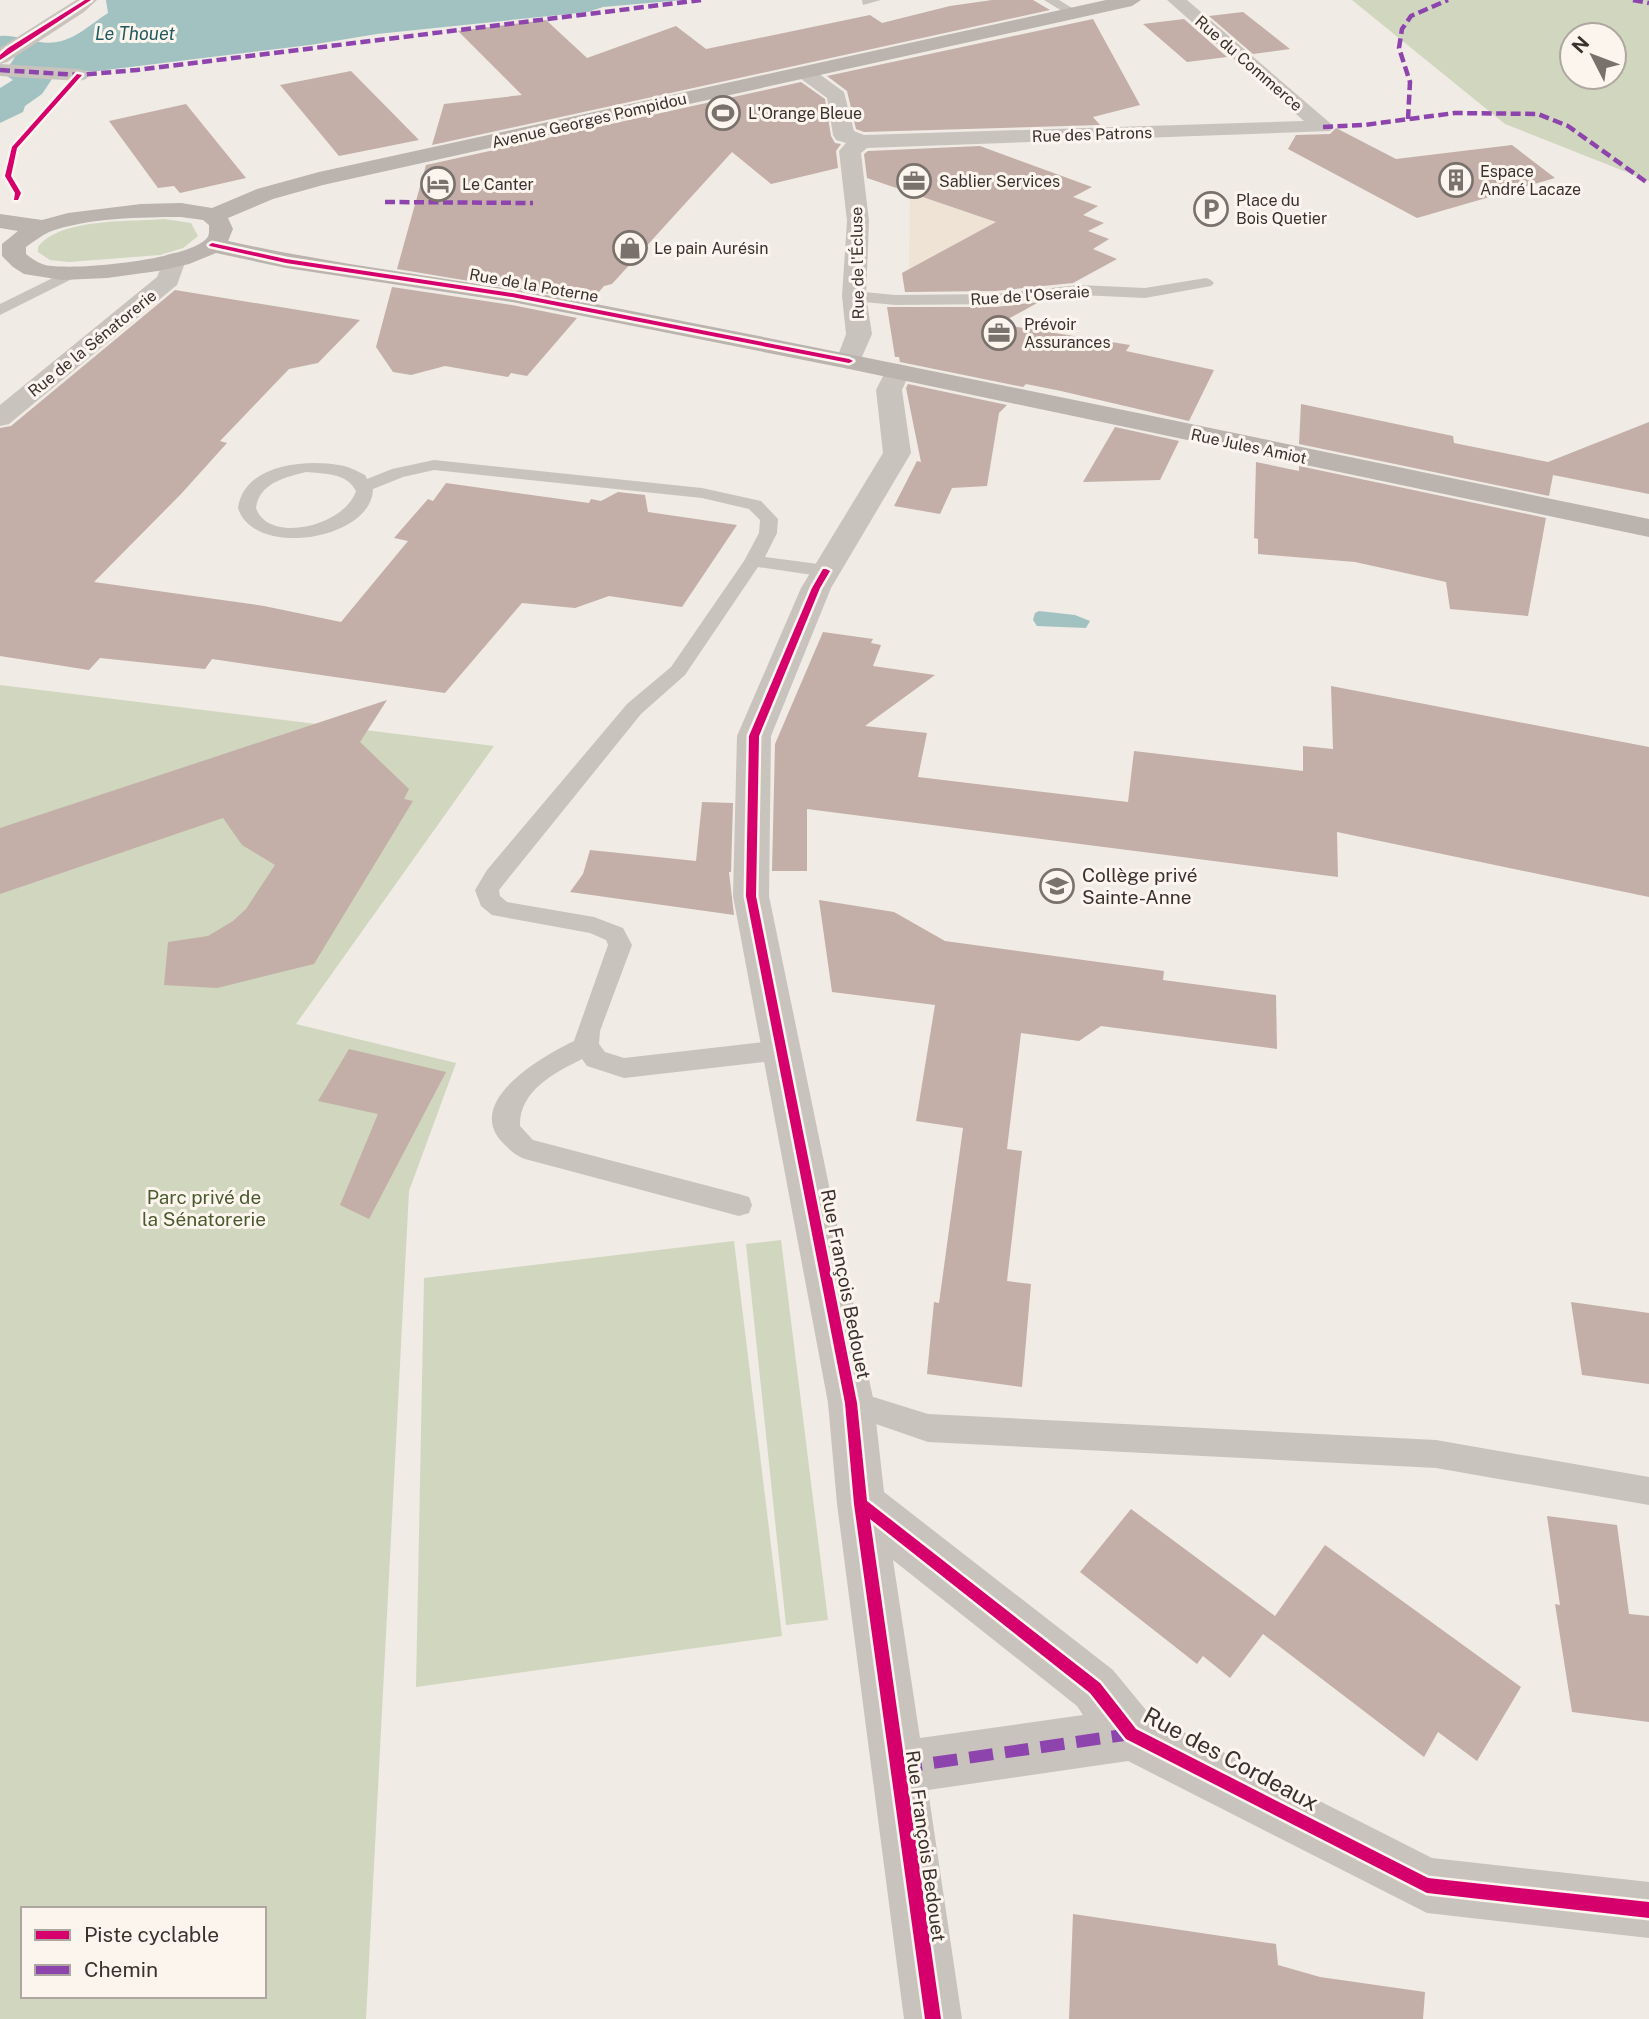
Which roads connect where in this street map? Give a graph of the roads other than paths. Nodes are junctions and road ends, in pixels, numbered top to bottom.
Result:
1 (88, 0) edge
2 (1050, 0) edge
3 (1132, 0) edge
4 (1176, 0) edge
5 (1074, 13) junction
6 (0, 58) edge
7 (0, 70) edge
8 (804, 72) junction
9 (79, 75) dead end
10 (1323, 127) joint
11 (862, 142) junction
12 (213, 216) junction
13 (0, 221) edge
14 (42, 227) junction
15 (212, 246) junction
16 (174, 260) junction
17 (73, 273) junction
18 (1206, 283) dead end
19 (854, 296) junction
20 (0, 310) edge
21 (849, 361) junction
22 (897, 372) junction
23 (0, 418) edge
24 (364, 486) junction
25 (1649, 528) edge
26 (752, 561) junction
27 (826, 571) junction
28 (586, 1046) junction
29 (782, 1050) junction
30 (739, 1205) dead end
31 (851, 1403) junction
32 (1649, 1491) edge
33 (861, 1504) junction
34 (1131, 1734) junction
35 (898, 1768) junction
36 (1649, 1910) edge
37 (933, 2019) edge

1 - 6 street
2 - 5 lane
3 - 5 main road, Avenue Georges Pompidou
4 - 10 street, Rue du Commerce
5 - 8 main road, Avenue Georges Pompidou
7 - 9 street
8 - 11 street
8 - 12 main road, Avenue Georges Pompidou
10 - 11 street, Rue des Patrons
11 - 19 street, Rue de l'Écluse
12 - 14 main road
12 - 15 main road
13 - 14 main road
14 - 17 main road
15 - 16 main road
15 - 21 main road, Rue de la Poterne
16 - 17 main road
16 - 23 street, Rue de la Sénatorerie
17 - 20 lane
18 - 19 lane, Rue de l'Oseraie
19 - 21 street, Rue de l'Écluse
21 - 22 main road, Rue Jules Amiot
22 - 25 main road, Rue Jules Amiot
22 - 27 street, Rue François Bedouet
24 - 24 lane
24 - 26 lane
26 - 27 lane
26 - 28 lane
27 - 29 street, Rue François Bedouet
28 - 29 lane
28 - 30 lane
29 - 31 street, Rue François Bedouet
31 - 32 lane
31 - 33 street, Rue François Bedouet
33 - 34 street, Rue des Cordeaux
33 - 35 street, Rue François Bedouet
34 - 35 street, Rue des Cordeaux
34 - 36 street, Rue des Cordeaux
35 - 37 street, Rue François Bedouet

